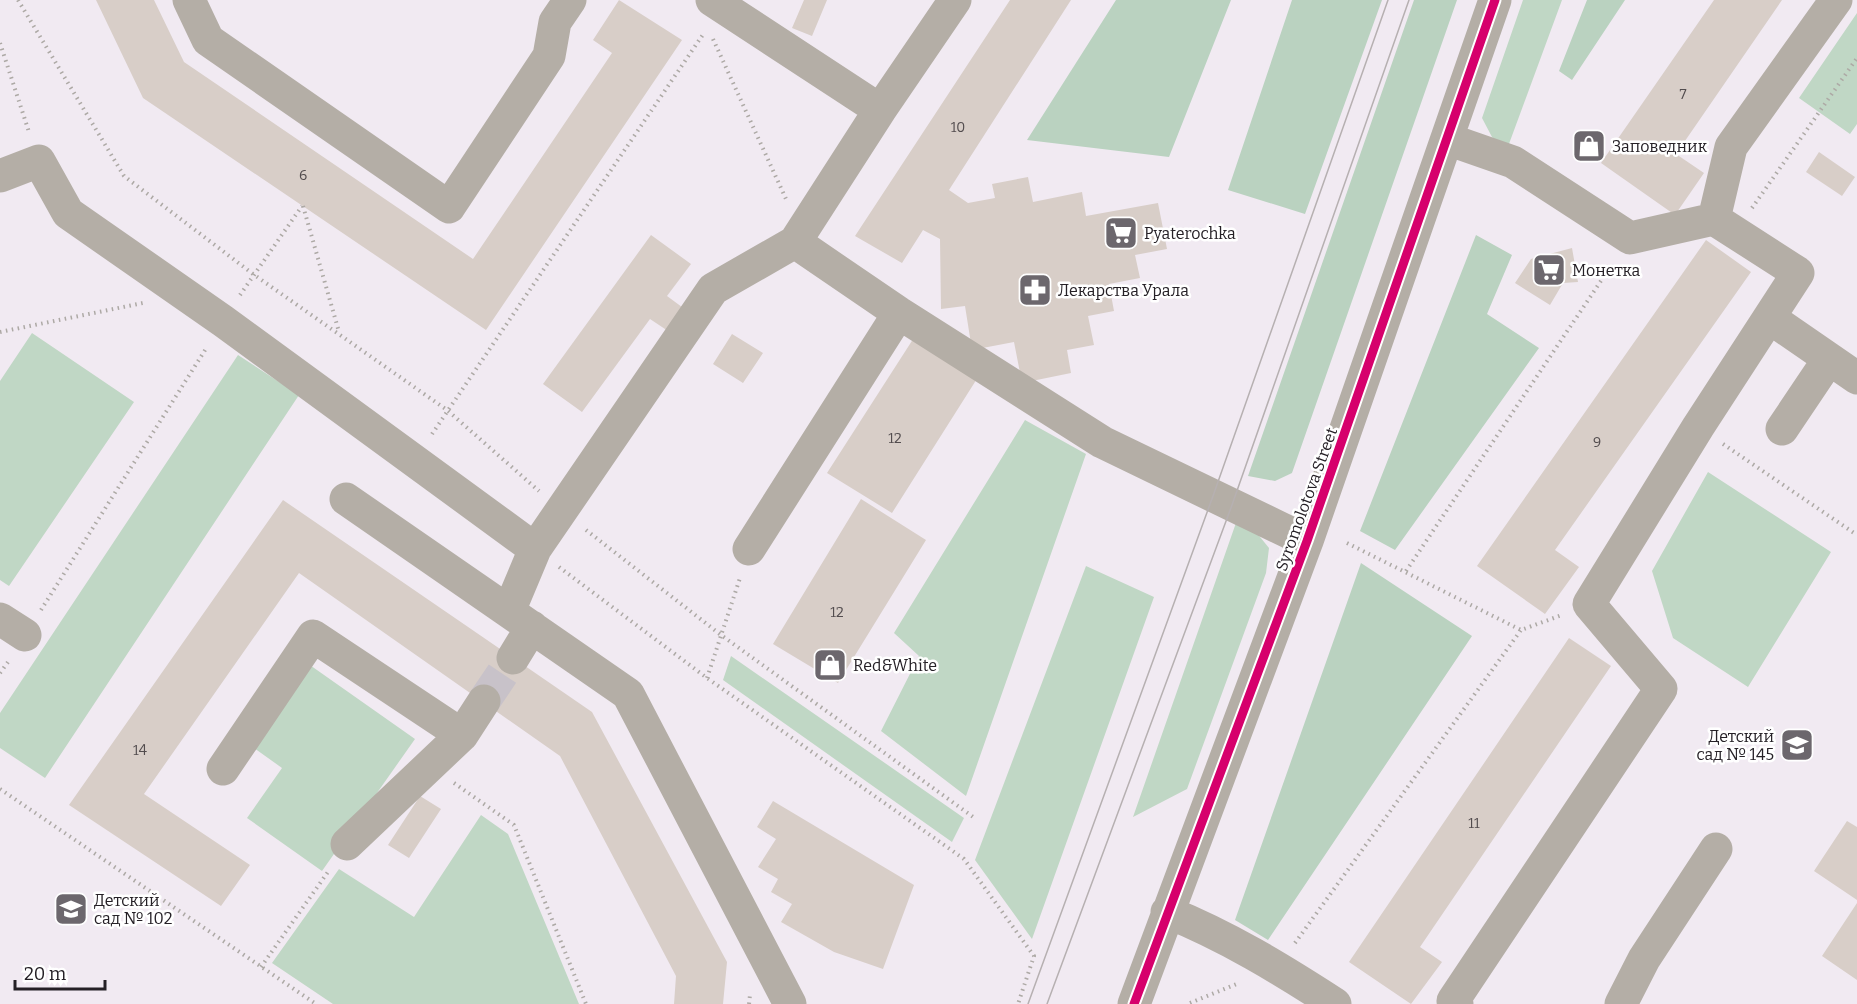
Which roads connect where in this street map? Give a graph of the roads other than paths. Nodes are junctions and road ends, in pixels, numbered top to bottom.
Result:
1 (189, 0) edge
2 (570, 0) edge
3 (712, 0) edge
4 (955, 0) edge
5 (1495, 0) edge
6 (1836, 0) edge
7 (880, 110) junction
8 (1447, 139) junction
9 (0, 176) edge
10 (1725, 225) junction
11 (802, 231) junction
12 (900, 313) junction
13 (1770, 318) junction
14 (1829, 359) junction
15 (1857, 378) edge
16 (1782, 429) dead end
17 (346, 499) dead end
18 (1307, 541) junction
19 (535, 549) junction
20 (749, 549) road end
21 (520, 619) junction
22 (513, 658) tunnel mouth
23 (484, 701) tunnel mouth
24 (462, 735) junction
25 (223, 769) dead end
26 (347, 844) road end
27 (1716, 849) dead end
28 (1167, 912) junction
29 (1452, 1003) edge
30 (790, 1004) edge
31 (1134, 1004) edge
32 (1335, 1004) edge
33 (1621, 1004) edge

1 - 2 street
3 - 7 street
4 - 7 street
5 - 8 street, Syromolotova Street
6 - 10 street
7 - 11 street
8 - 10 street
8 - 18 street, Syromolotova Street
9 - 19 street
10 - 13 street
11 - 12 street
11 - 19 street
12 - 18 street
12 - 20 street
13 - 14 street
13 - 29 street
14 - 15 street
14 - 16 street
17 - 21 street
18 - 28 street, Syromolotova Street
19 - 21 street
21 - 22 street
21 - 30 street
23 - 24 street
24 - 25 street
24 - 26 street
27 - 33 street
28 - 31 street, Syromolotova Street
28 - 32 street

